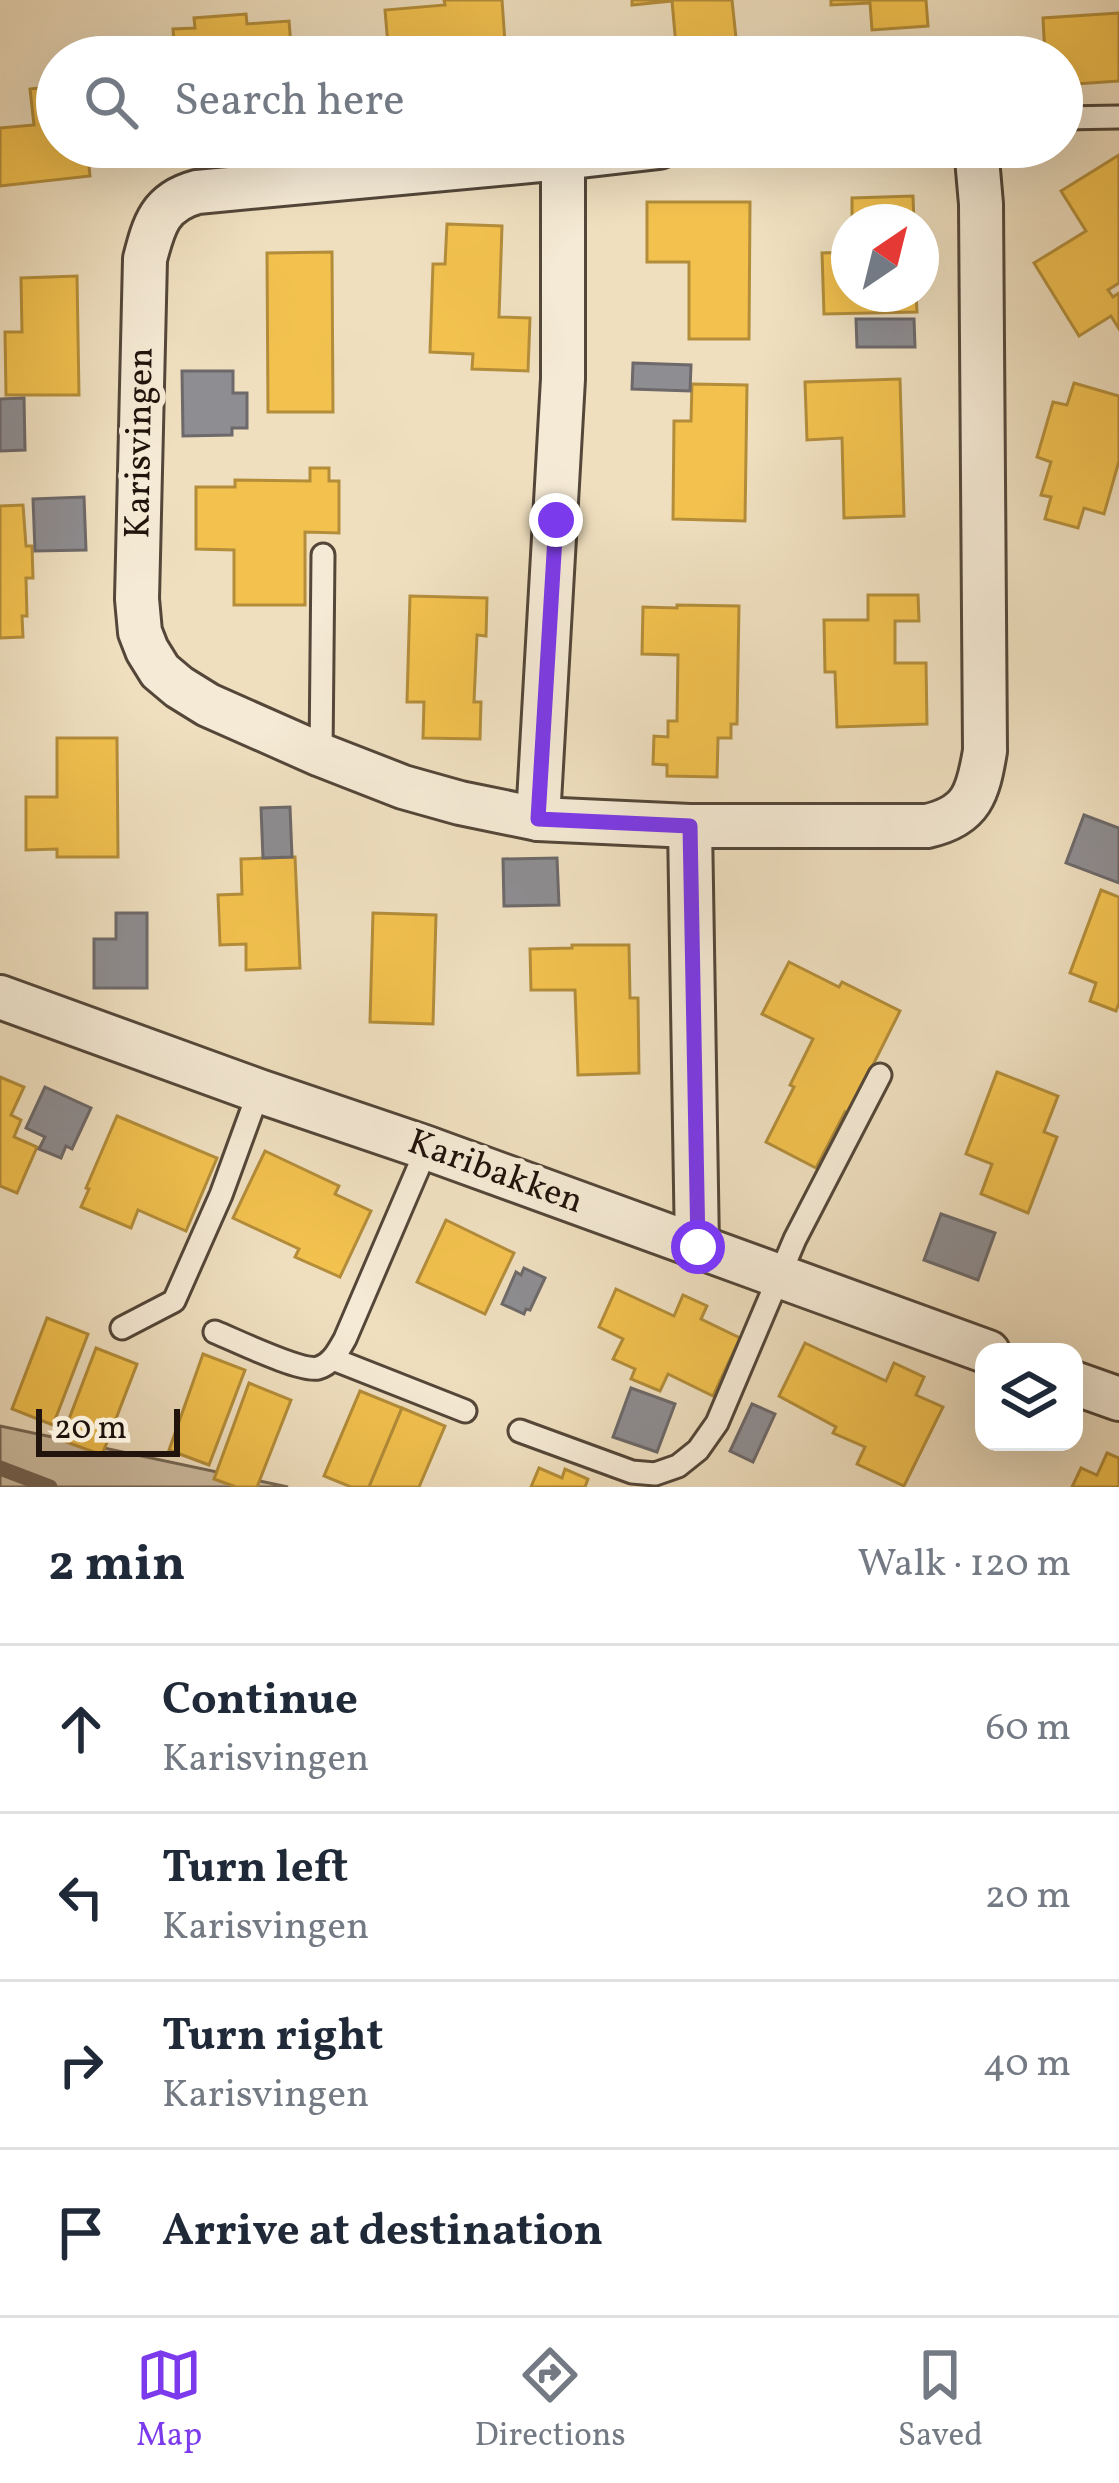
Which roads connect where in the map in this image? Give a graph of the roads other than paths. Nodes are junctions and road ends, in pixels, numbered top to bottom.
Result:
1 (1119, 116) edge
2 (1083, 117) edge
3 (455, 168) edge
4 (563, 168) edge
5 (978, 168) edge
6 (323, 555) dead end
7 (321, 755) junction
8 (538, 819) junction
9 (690, 826) junction
10 (0, 997) edge
11 (880, 1075) dead end
12 (259, 1091) junction
13 (427, 1148) junction
14 (698, 1247) junction
15 (778, 1277) junction
16 (122, 1328) dead end
17 (215, 1332) dead end
18 (975, 1347) edge
19 (333, 1359) junction
20 (1083, 1386) edge
21 (1119, 1399) edge
22 (465, 1411) dead end
23 (520, 1431) dead end

1 - 2 lane
3 - 7 street, Karisvingen
4 - 8 street
5 - 9 street, Karisvingen
6 - 7 lane
7 - 8 street, Karisvingen
8 - 9 street, Karisvingen
9 - 14 street
10 - 12 street, Karibakken
11 - 15 lane
12 - 13 street, Karibakken
12 - 16 lane
13 - 14 street, Karibakken
13 - 19 lane
14 - 15 street, Karibakken
15 - 18 street, Karibakken
15 - 23 lane
17 - 19 lane
19 - 22 lane
20 - 21 street

